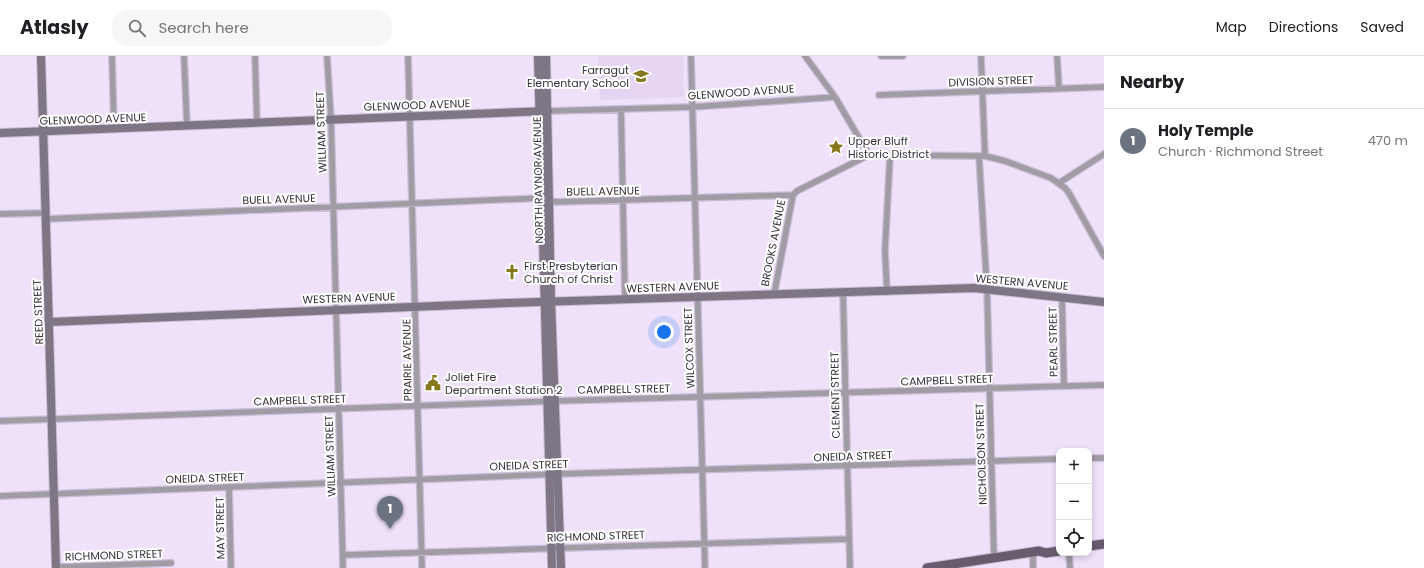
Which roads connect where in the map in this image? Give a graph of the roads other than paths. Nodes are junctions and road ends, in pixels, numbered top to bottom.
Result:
1 (41, 56) edge
2 (112, 56) edge
3 (184, 56) edge
4 (255, 56) edge
5 (327, 56) edge
6 (408, 56) edge
7 (538, 56) edge
8 (546, 56) edge
9 (691, 56) edge
10 (805, 56) edge
11 (881, 56) edge
12 (903, 56) edge
13 (981, 56) edge
14 (1058, 56) edge
15 (1104, 87) edge
16 (1059, 88) junction
17 (982, 91) junction
18 (879, 95) dead end
19 (835, 97) junction
20 (693, 107) junction
21 (621, 109) junction
22 (544, 111) junction
23 (410, 117) junction
24 (331, 120) junction
25 (257, 123) junction
26 (187, 126) junction
27 (114, 129) junction
28 (44, 132) junction
29 (0, 133) edge
30 (1104, 154) edge
31 (868, 156) junction
32 (890, 156) junction
33 (982, 156) junction
34 (1059, 183) junction
35 (793, 195) junction
36 (545, 198) junction
37 (696, 199) junction
38 (622, 201) junction
39 (413, 203) junction
40 (333, 207) junction
41 (0, 214) edge
42 (46, 216) junction
43 (1104, 256) edge
44 (987, 288) junction
45 (887, 292) junction
46 (843, 293) junction
47 (774, 295) junction
48 (697, 297) junction
49 (1062, 297) junction
50 (625, 299) junction
51 (548, 301) junction
52 (1104, 302) edge
53 (416, 306) junction
54 (336, 309) junction
55 (49, 322) junction
56 (1104, 385) edge
57 (1064, 386) junction
58 (989, 389) junction
59 (845, 393) junction
60 (701, 397) junction
61 (551, 401) junction
62 (418, 406) junction
63 (339, 409) junction
64 (52, 419) junction
65 (0, 421) edge
66 (1092, 458) edge
67 (1104, 458) edge
68 (1056, 459) edge
69 (990, 461) junction
70 (847, 466) junction
71 (703, 470) junction
72 (554, 474) junction
73 (420, 480) junction
74 (341, 483) junction
75 (229, 487) junction
76 (54, 494) junction
77 (0, 496) edge
78 (1104, 538) edge
79 (849, 539) junction
80 (1092, 540) edge
81 (704, 543) junction
82 (1104, 544) edge
83 (1056, 545) edge
84 (1092, 546) edge
85 (551, 547) junction
86 (560, 547) junction
87 (1036, 551) junction
88 (1056, 551) edge
89 (422, 553) junction
90 (343, 555) junction
91 (1069, 556) edge
92 (994, 558) junction
93 (171, 563) dead end
94 (56, 567) edge
95 (231, 568) edge
96 (343, 568) edge
97 (422, 568) edge
98 (552, 568) edge
99 (561, 568) edge
100 (705, 568) edge
101 (850, 568) edge
102 (927, 568) edge
103 (930, 568) edge
104 (1033, 568) edge
105 (1070, 568) edge

1 - 28 street, REED STREET
2 - 27 street
3 - 26 street
4 - 25 street
5 - 24 street, WILLIAM STREET
6 - 23 street, PRAIRIE AVENUE
7 - 22 street, NORTH RAYNOR AVENUE
8 - 22 street, NORTH RAYNOR AVENUE
9 - 20 street, WILCOX STREET
10 - 19 street
11 - 12 street
13 - 17 street, NICHOLSON STREET
14 - 16 street
15 - 16 street, DIVISION STREET
16 - 17 street, DIVISION STREET
17 - 18 street, DIVISION STREET
17 - 33 street, NICHOLSON STREET
19 - 20 street, GLENWOOD AVENUE
19 - 31 street
20 - 21 street, GLENWOOD AVENUE
20 - 37 street, WILCOX STREET
21 - 22 street, GLENWOOD AVENUE
21 - 38 street
22 - 23 street, GLENWOOD AVENUE
22 - 36 street, NORTH RAYNOR AVENUE
23 - 24 street, GLENWOOD AVENUE
23 - 39 street, PRAIRIE AVENUE
24 - 25 street, GLENWOOD AVENUE
24 - 40 street, WILLIAM STREET
25 - 26 street, GLENWOOD AVENUE
26 - 27 street, GLENWOOD AVENUE
27 - 28 street, GLENWOOD AVENUE
28 - 29 street, GLENWOOD AVENUE
28 - 42 street, REED STREET
30 - 34 street
31 - 32 street, BUELL AVENUE
31 - 35 street, BUELL AVENUE
32 - 33 street, BUELL AVENUE
32 - 45 street
33 - 34 street, BUELL AVENUE
33 - 44 street, NICHOLSON STREET
34 - 43 street, BUELL AVENUE
35 - 37 street, BUELL AVENUE
35 - 47 street, BROOKS AVENUE
36 - 38 street, BUELL AVENUE
36 - 39 street, BUELL AVENUE
36 - 51 street, NORTH RAYNOR AVENUE
37 - 38 street, BUELL AVENUE
37 - 48 street, WILCOX STREET
38 - 50 street
39 - 40 street, BUELL AVENUE
39 - 53 street, PRAIRIE AVENUE
40 - 42 street, BUELL AVENUE
40 - 54 street, WILLIAM STREET
41 - 42 street, BUELL AVENUE
42 - 55 street, REED STREET
44 - 45 street, WESTERN AVENUE
44 - 49 street, WESTERN AVENUE
44 - 58 street, NICHOLSON STREET
45 - 46 street, WESTERN AVENUE
46 - 47 street, WESTERN AVENUE
46 - 59 street, CLEMENT STREET
47 - 48 street, WESTERN AVENUE
48 - 50 street, WESTERN AVENUE
48 - 60 street, WILCOX STREET
49 - 52 street, WESTERN AVENUE
49 - 57 street, PEARL STREET
50 - 51 street, WESTERN AVENUE
51 - 53 street, WESTERN AVENUE
51 - 61 street, NORTH RAYNOR AVENUE
53 - 54 street, WESTERN AVENUE
53 - 62 street, PRAIRIE AVENUE
54 - 55 street, WESTERN AVENUE
54 - 63 street, WILLIAM STREET
55 - 64 street, REED STREET
56 - 57 street, CAMPBELL STREET
57 - 58 street, CAMPBELL STREET
58 - 59 street, CAMPBELL STREET
58 - 69 street, NICHOLSON STREET
59 - 60 street, CAMPBELL STREET
59 - 70 street, CLEMENT STREET
60 - 61 street, CAMPBELL STREET
60 - 71 street, WILCOX STREET
61 - 62 street, CAMPBELL STREET
61 - 72 street, NORTH RAYNOR AVENUE
62 - 63 street, CAMPBELL STREET
62 - 73 street, PRAIRIE AVENUE
63 - 64 street, CAMPBELL STREET
63 - 74 street, WILLIAM STREET
64 - 65 street, CAMPBELL STREET
64 - 76 street, REED STREET
66 - 67 street
68 - 69 street, ONEIDA STREET
69 - 70 street, ONEIDA STREET
69 - 92 street, NICHOLSON STREET
70 - 71 street, ONEIDA STREET
70 - 79 street, CLEMENT STREET
71 - 72 street, ONEIDA STREET
71 - 81 street, WILCOX STREET
72 - 73 street, ONEIDA STREET
72 - 85 street, NORTH RAYNOR AVENUE
72 - 86 street, NORTH RAYNOR AVENUE
73 - 74 street, ONEIDA STREET
73 - 89 street, PRAIRIE AVENUE
74 - 75 street, ONEIDA STREET
74 - 90 street, WILLIAM STREET
75 - 76 street, ONEIDA STREET
75 - 95 street, MAY STREET
76 - 77 street, ONEIDA STREET
76 - 94 street, REED STREET
78 - 80 main road
79 - 81 street, RICHMOND STREET
79 - 101 street, CLEMENT STREET
81 - 86 street, RICHMOND STREET
81 - 100 street, WILCOX STREET
82 - 84 main road
83 - 87 main road
85 - 86 street, RICHMOND STREET
85 - 89 street, RICHMOND STREET
85 - 98 street, NORTH RAYNOR AVENUE
86 - 99 street, NORTH RAYNOR AVENUE
87 - 88 main road
87 - 92 main road
87 - 104 street
89 - 90 street, RICHMOND STREET
89 - 97 street, PRAIRIE AVENUE
90 - 96 street, WILLIAM STREET
91 - 105 street
92 - 103 main road
93 - 94 street, RICHMOND STREET
102 - 103 main road

